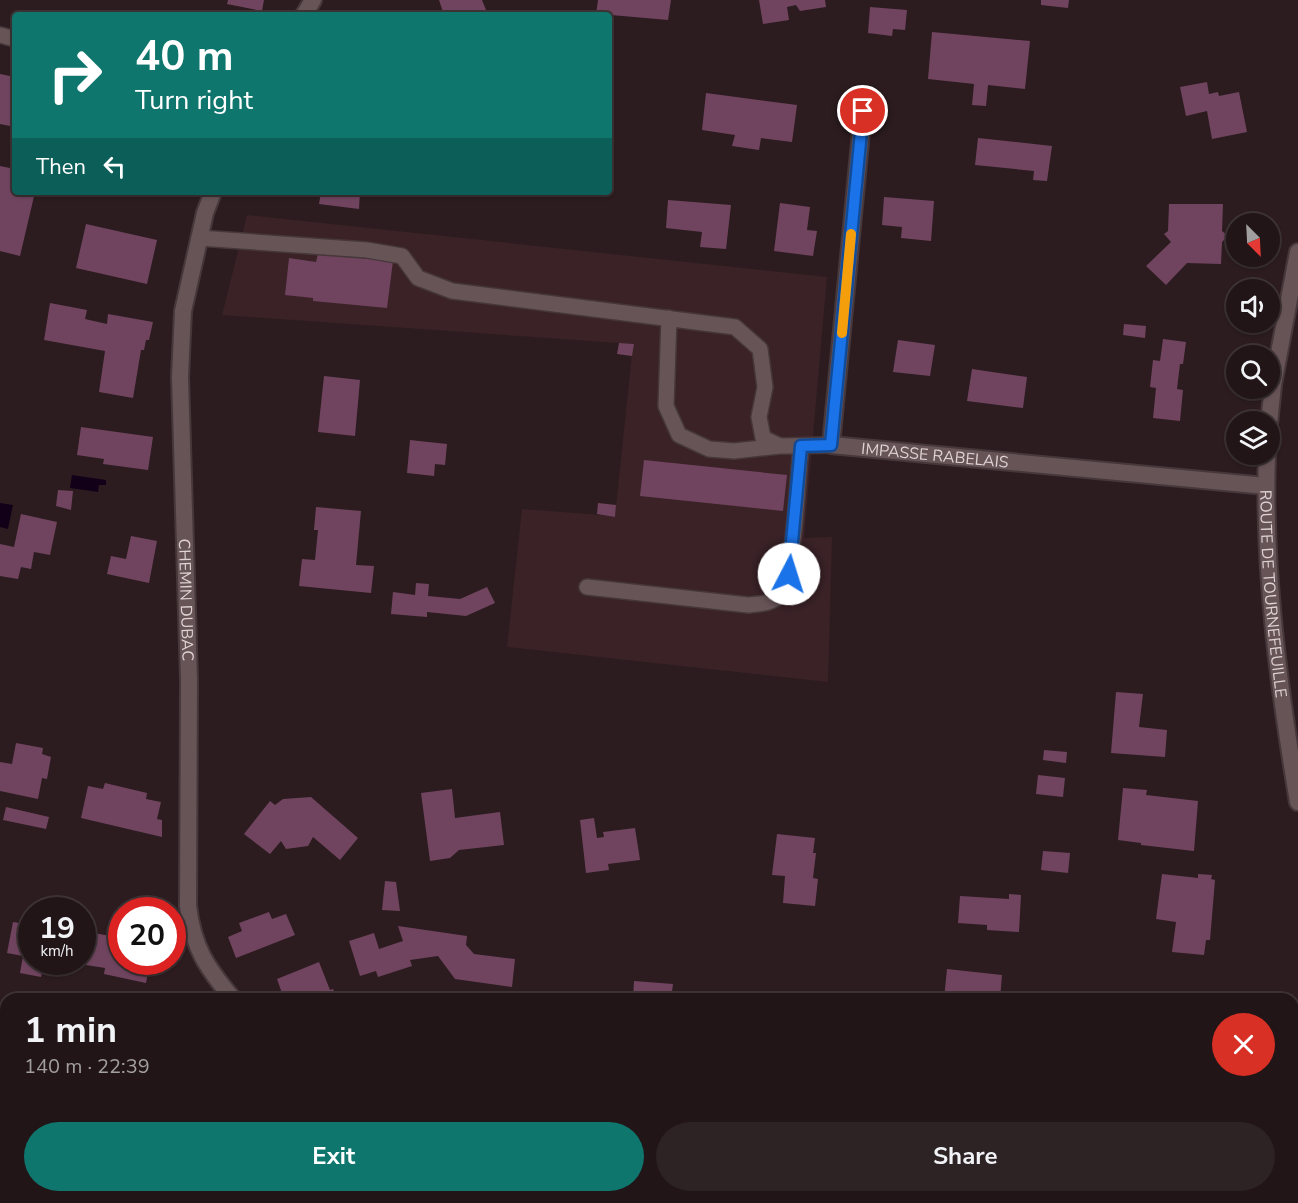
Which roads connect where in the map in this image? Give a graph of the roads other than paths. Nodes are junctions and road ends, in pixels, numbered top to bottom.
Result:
1 (863, 111) dead end
2 (212, 195) edge
3 (199, 238) junction
4 (1298, 252) edge
5 (669, 318) junction
6 (1270, 411) edge
7 (831, 445) junction
8 (780, 446) junction
9 (801, 446) junction
10 (1267, 465) edge
11 (1266, 486) junction
12 (587, 587) dead end
13 (1298, 802) edge
14 (228, 993) edge

1 - 7 street
2 - 3 street, CHEMIN DUBAC
3 - 5 lane
3 - 14 street, CHEMIN DUBAC
4 - 6 street
5 - 8 lane
5 - 8 lane
7 - 9 lane
7 - 11 street, IMPASSE RABELAIS
8 - 9 lane
9 - 12 lane
10 - 11 street, ROUTE DE TOURNEFEUILLE
11 - 13 street, ROUTE DE TOURNEFEUILLE

